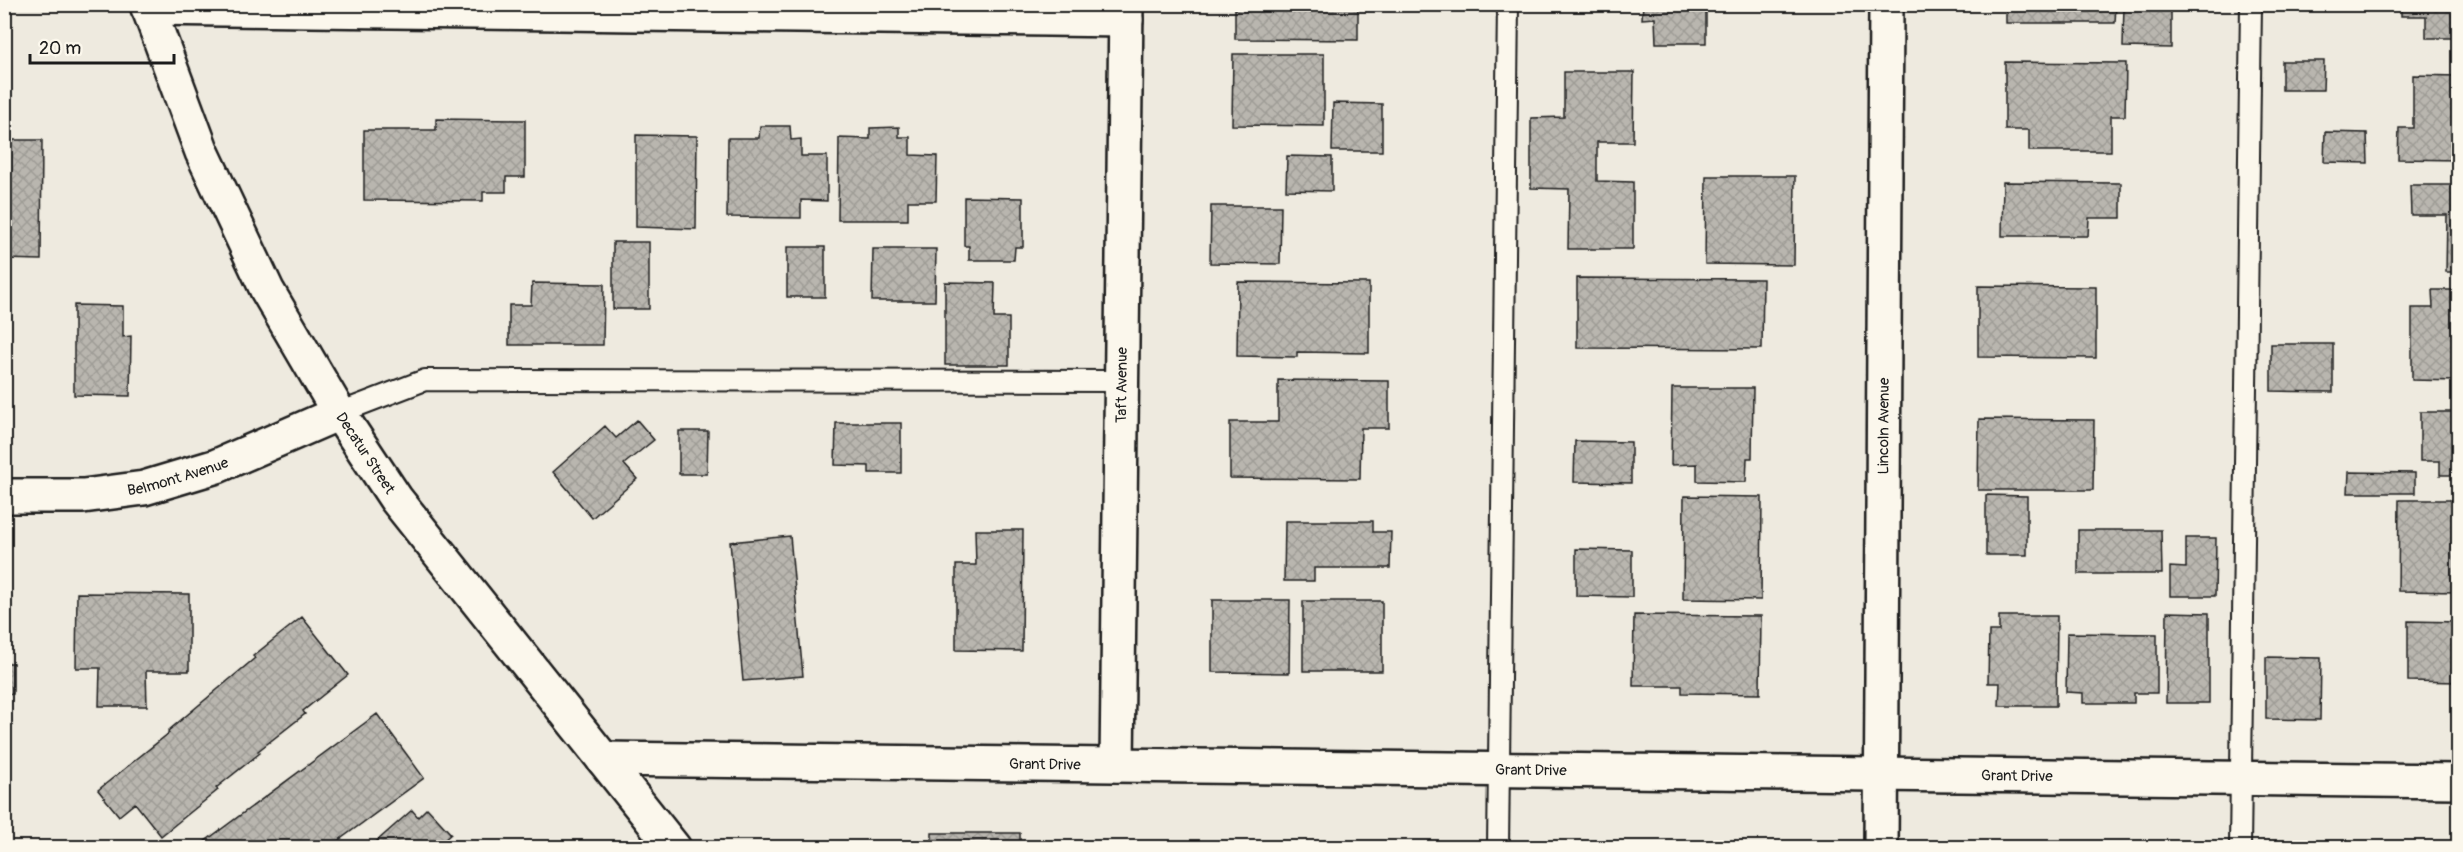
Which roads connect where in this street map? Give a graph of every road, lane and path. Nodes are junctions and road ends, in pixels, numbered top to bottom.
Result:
1 (1508, 4) edge
2 (1886, 4) edge
3 (2251, 4) edge
4 (148, 6) edge
5 (480, 8) edge
6 (1126, 12) edge
7 (1121, 381) junction
8 (339, 413) junction
9 (4, 496) edge
10 (603, 759) junction
11 (1117, 765) junction
12 (1498, 770) junction
13 (1882, 774) junction
14 (2241, 778) junction
15 (2458, 781) edge
16 (674, 848) edge
17 (1498, 848) edge
18 (1881, 848) edge
19 (2240, 848) edge

1 - 12 lane
2 - 13 street, Lincoln Avenue
3 - 14 lane
4 - 5 street
4 - 8 street, Decatur Street
5 - 6 street
6 - 7 street, Taft Avenue
7 - 8 lane
7 - 11 street, Taft Avenue
8 - 9 street, Belmont Avenue
8 - 10 street, Decatur Street
10 - 11 street, Grant Drive
10 - 16 street, Decatur Street
11 - 12 street, Grant Drive
12 - 13 street, Grant Drive
12 - 17 lane
13 - 14 street, Grant Drive
13 - 18 street, Lincoln Avenue
14 - 15 street, Grant Drive
14 - 19 lane

